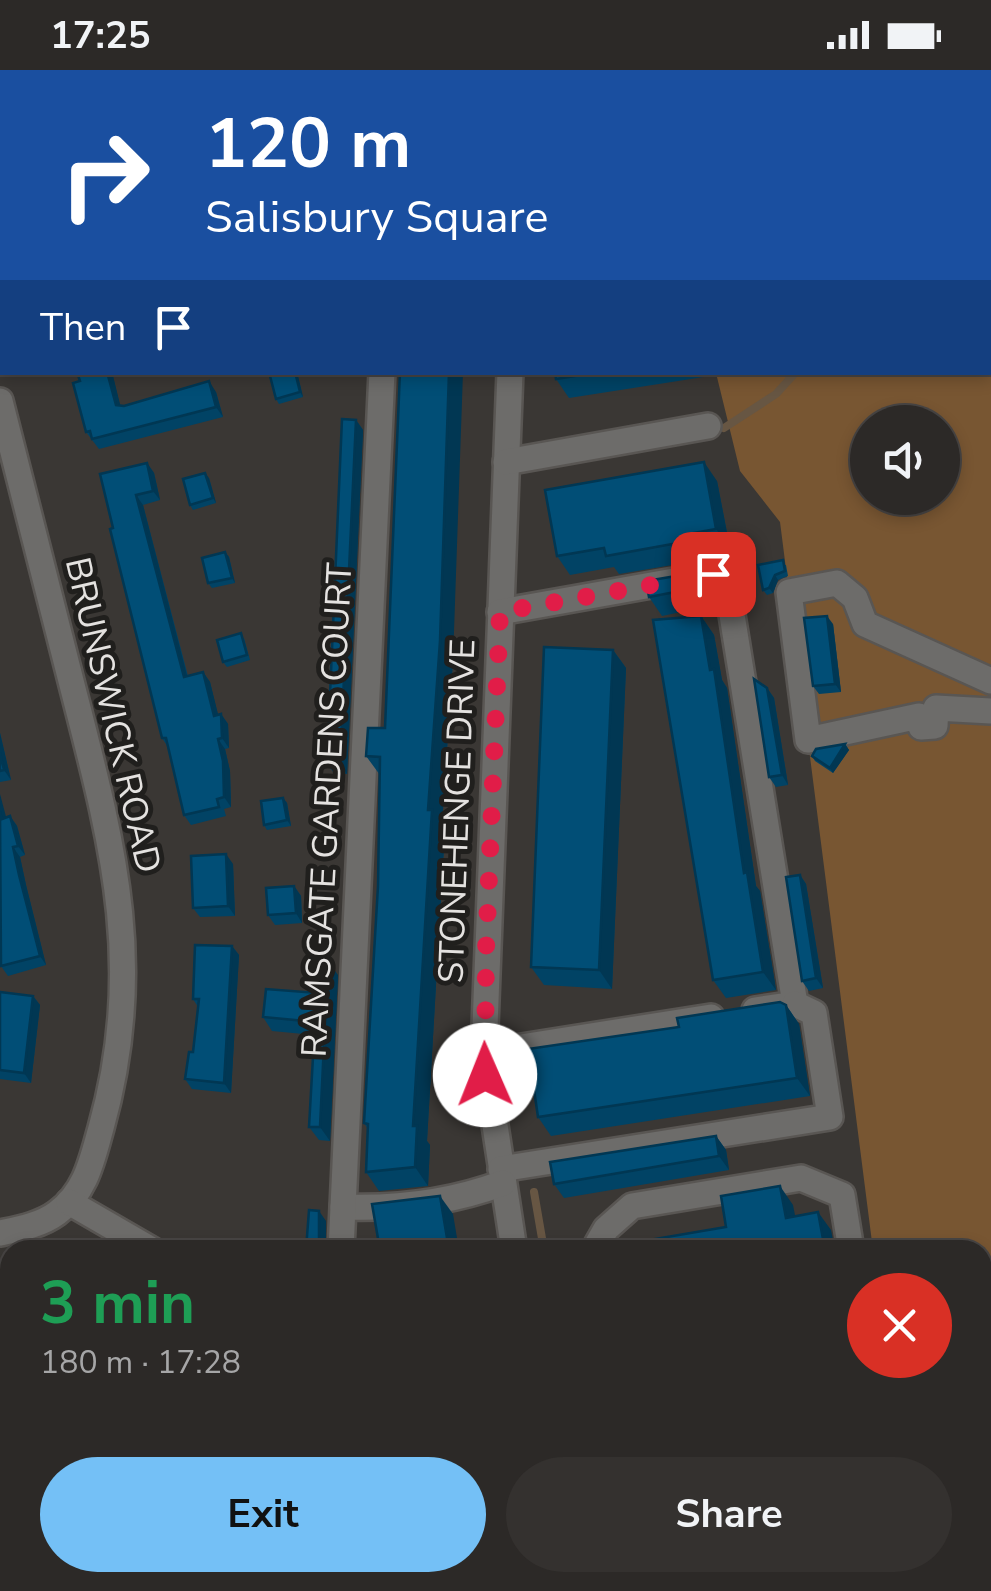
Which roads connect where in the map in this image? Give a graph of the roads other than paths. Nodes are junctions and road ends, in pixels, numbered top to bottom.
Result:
1 (382, 375) edge
2 (510, 375) edge
3 (0, 401) edge
4 (708, 426) dead end
5 (506, 462) junction
6 (500, 612) junction
7 (991, 681) edge
8 (991, 711) edge
9 (795, 1004) junction
10 (484, 1053) junction
11 (502, 1176) junction
12 (69, 1202) junction
13 (344, 1207) junction
14 (0, 1233) edge
15 (135, 1240) edge
16 (342, 1240) edge
17 (512, 1240) edge
18 (600, 1240) edge
19 (849, 1240) edge

1 - 13 street, RAMSGATE GARDENS COURT
2 - 5 street, STONEHENGE DRIVE
3 - 12 street, BRUNSWICK ROAD
4 - 5 street
5 - 6 street, STONEHENGE DRIVE
6 - 9 street
6 - 10 street, STONEHENGE DRIVE
7 - 8 street
9 - 10 street
9 - 11 street
10 - 11 street, STONEHENGE DRIVE
11 - 13 street
11 - 17 street, STONEHENGE DRIVE
12 - 14 street
12 - 15 street
13 - 16 street, RAMSGATE GARDENS COURT
18 - 19 street

